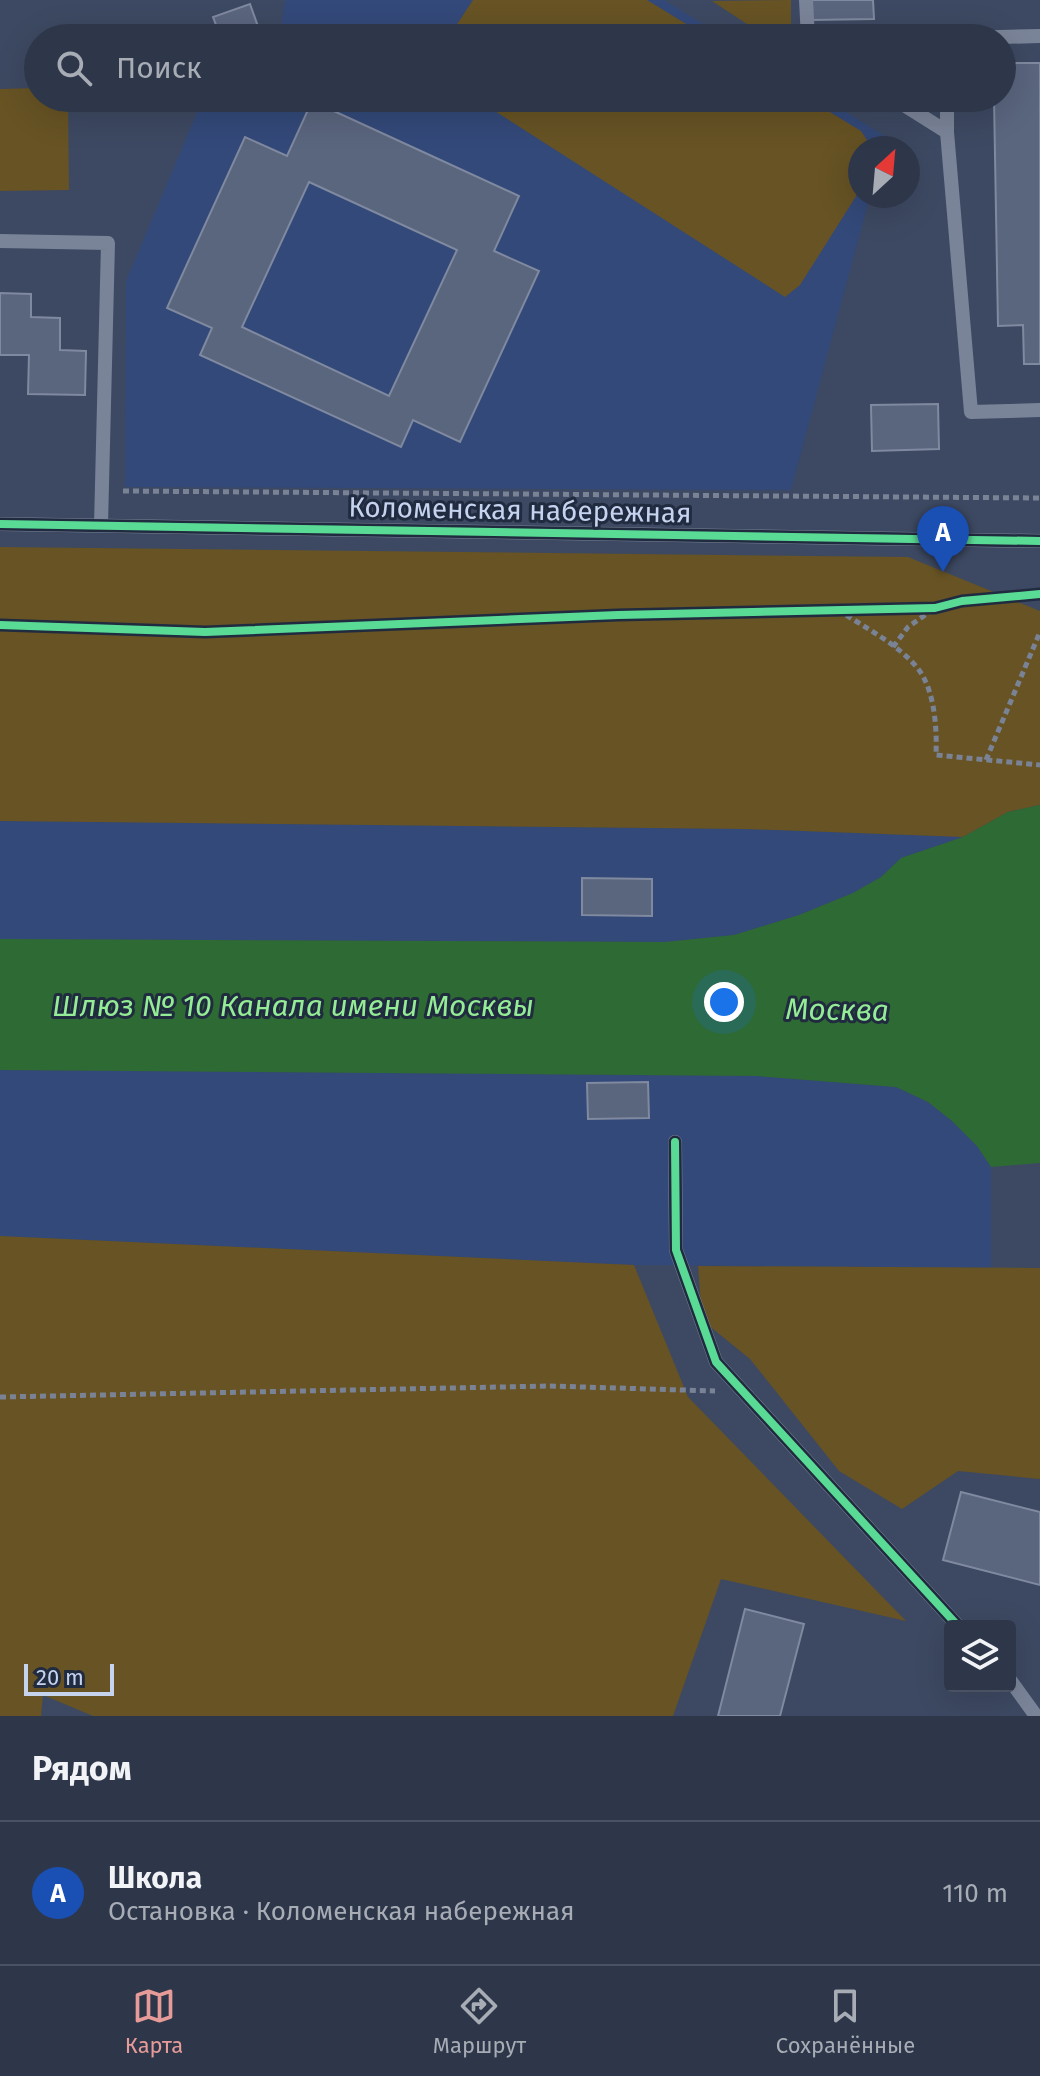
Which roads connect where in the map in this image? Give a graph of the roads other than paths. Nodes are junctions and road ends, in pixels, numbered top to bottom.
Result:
1 (806, 0) edge
2 (807, 24) edge
3 (1040, 36) edge
4 (1016, 37) edge
5 (915, 112) edge
6 (947, 112) edge
7 (947, 132) junction
8 (0, 241) edge
9 (1040, 410) edge
10 (0, 524) edge
11 (101, 525) junction
12 (1040, 541) edge
13 (675, 1142) dead end
14 (953, 1620) edge
15 (1016, 1688) edge
16 (1036, 1716) edge

1 - 2 street
3 - 4 street
5 - 7 street
6 - 7 street
7 - 9 street
8 - 11 street
10 - 11 street, Коломенская набережная
11 - 12 street, Коломенская набережная
13 - 14 street
15 - 16 street

